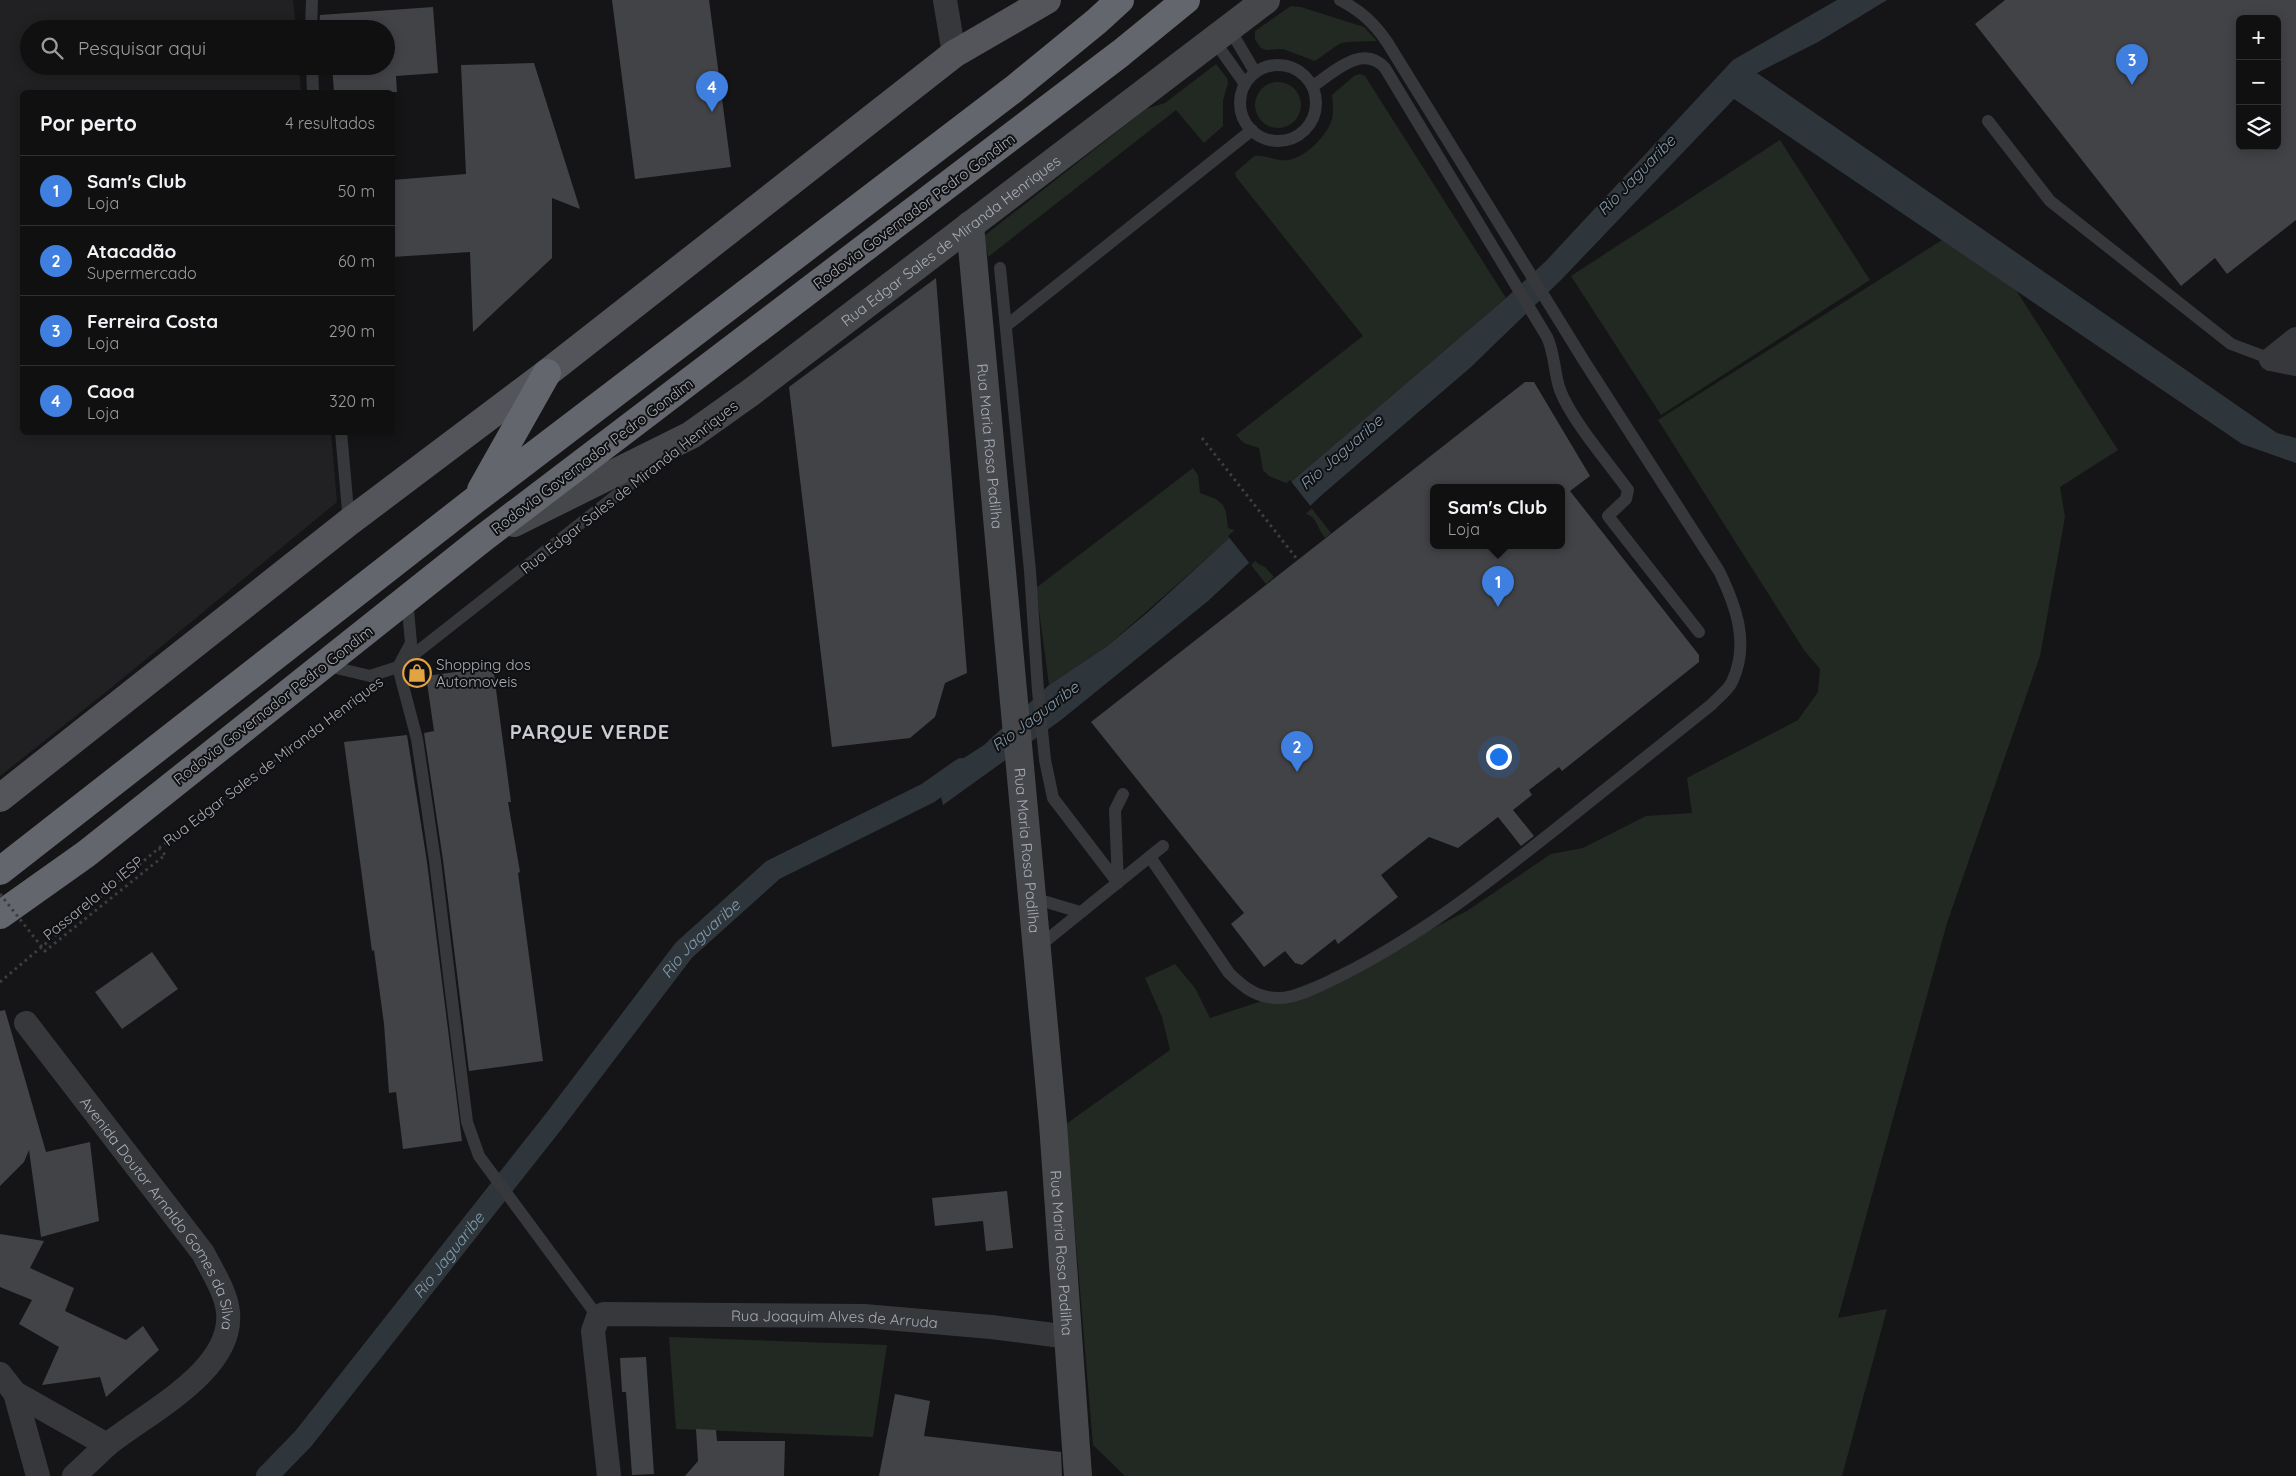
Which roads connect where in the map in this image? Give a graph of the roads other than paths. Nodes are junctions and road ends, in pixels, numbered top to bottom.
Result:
1 (312, 0) edge
2 (945, 0) edge
3 (1047, 0) edge
4 (1120, 0) edge
5 (1186, 0) edge
6 (1266, 0) edge
7 (1340, 0) edge
8 (312, 20) edge
9 (1221, 34) junction
10 (954, 54) junction
11 (1255, 72) junction
12 (312, 75) edge
13 (1245, 84) junction
14 (1313, 86) junction
15 (313, 90) edge
16 (1988, 121) dead end
17 (1252, 130) junction
18 (970, 226) junction
19 (1000, 268) dead end
20 (1006, 326) junction
21 (2296, 340) edge
22 (2271, 359) junction
23 (2296, 364) edge
24 (547, 373) junction
25 (341, 435) edge
26 (691, 435) junction
27 (475, 500) junction
28 (349, 522) junction
29 (482, 539) junction
30 (407, 599) junction
31 (1699, 632) dead end
32 (324, 665) junction
33 (398, 667) junction
34 (1123, 794) dead end
35 (0, 798) edge
36 (1163, 846) dead end
37 (86, 854) junction
38 (1150, 857) junction
39 (0, 871) edge
40 (1118, 883) junction
41 (1034, 898) junction
42 (1080, 912) junction
43 (0, 916) edge
44 (0, 931) edge
45 (1038, 947) junction
46 (26, 1023) dead end
47 (598, 1317) junction
48 (1069, 1337) junction
49 (0, 1374) edge
50 (15, 1393) junction
51 (107, 1445) junction
52 (38, 1476) edge
53 (74, 1476) edge
54 (609, 1476) edge
55 (1078, 1476) edge

1 - 8 lane
2 - 10 street
3 - 10 main road
4 - 27 highway
5 - 29 highway, Rodovia Governador Pedro Gondim
6 - 9 main road, Rua Edgar Sales de Miranda Henriques
7 - 38 lane
9 - 11 lane
9 - 13 lane
9 - 18 main road, Rua Edgar Sales de Miranda Henriques
10 - 24 main road
11 - 13 lane
11 - 14 lane
12 - 15 lane
13 - 17 lane
14 - 17 lane
14 - 31 lane
16 - 22 lane
17 - 20 lane
18 - 26 main road, Rua Edgar Sales de Miranda Henriques
18 - 41 main road, Rua Maria Rosa Padilha
19 - 20 lane
20 - 40 lane
21 - 22 street
22 - 23 street
24 - 27 highway
24 - 28 main road
25 - 28 lane
26 - 29 main road
26 - 33 lane, Rua Edgar Sales de Miranda Henriques
27 - 39 highway
28 - 35 main road
29 - 30 highway, Rodovia Governador Pedro Gondim
30 - 32 highway, Rodovia Governador Pedro Gondim
30 - 33 lane
32 - 33 lane
32 - 37 highway, Rodovia Governador Pedro Gondim
33 - 47 lane
34 - 40 lane
36 - 38 lane
37 - 43 highway, Rodovia Governador Pedro Gondim
37 - 44 highway
38 - 40 lane
40 - 42 lane
41 - 42 lane
41 - 45 main road, Rua Maria Rosa Padilha
42 - 45 lane
45 - 48 main road, Rua Maria Rosa Padilha
46 - 51 street, Avenida Doutor Arnaldo Gomes da Silva
47 - 48 street, Rua Joaquim Alves de Arruda
47 - 54 street
48 - 55 main road, Rua Maria Rosa Padilha
49 - 50 street
50 - 51 street
50 - 52 street
51 - 53 street, Avenida Doutor Arnaldo Gomes da Silva

